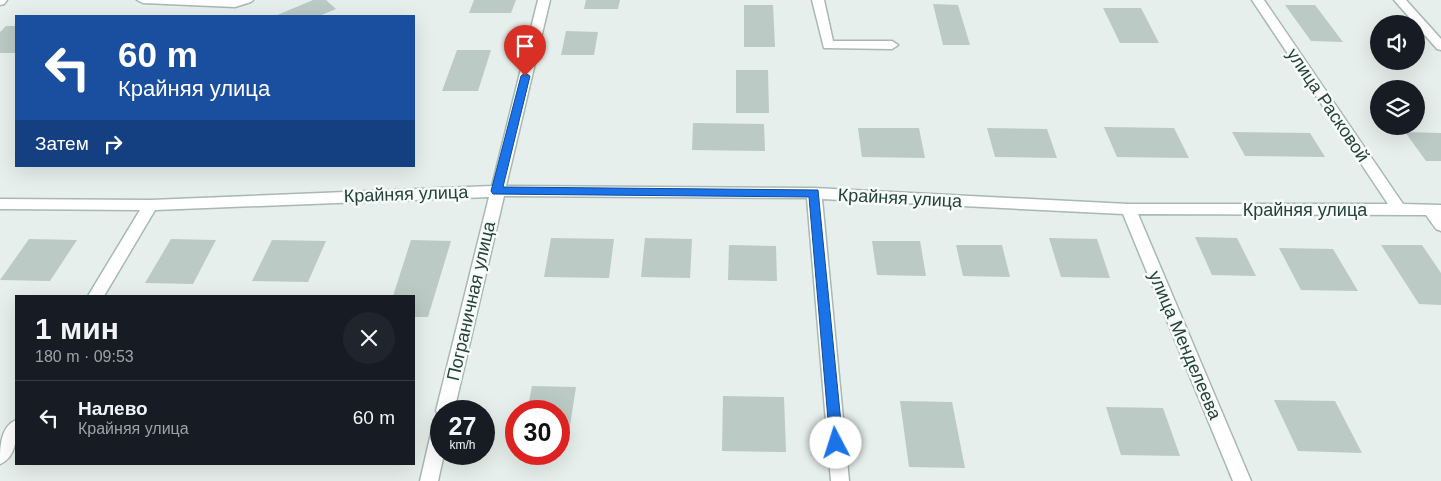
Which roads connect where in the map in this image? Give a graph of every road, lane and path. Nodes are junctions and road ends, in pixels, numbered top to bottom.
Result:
1 (143, 0) edge
2 (247, 0) edge
3 (544, 0) edge
4 (818, 0) edge
5 (1258, 0) edge
6 (1400, 0) edge
7 (892, 45) dead end
8 (1441, 46) edge
9 (497, 191) junction
10 (814, 193) junction
11 (0, 204) edge
12 (151, 205) junction
13 (1128, 209) junction
14 (1399, 210) junction
15 (1436, 210) edge
16 (1441, 225) edge
17 (97, 295) edge
18 (448, 400) edge
19 (15, 430) edge
20 (0, 455) edge
21 (433, 465) edge
22 (429, 481) edge
23 (840, 481) edge
24 (1242, 481) edge

1 - 2 street
3 - 9 street, Пограничная улица
4 - 7 street
5 - 14 street, улица Расковой
6 - 8 street
9 - 10 street, Крайняя улица
9 - 12 street, Крайняя улица
9 - 18 street, Пограничная улица
10 - 13 street, Крайняя улица
10 - 23 street
11 - 12 street, Крайняя улица
12 - 17 street
13 - 14 street, Крайняя улица
13 - 24 street, улица Менделеева
14 - 15 street, Крайняя улица
15 - 16 street
19 - 20 street
21 - 22 street

